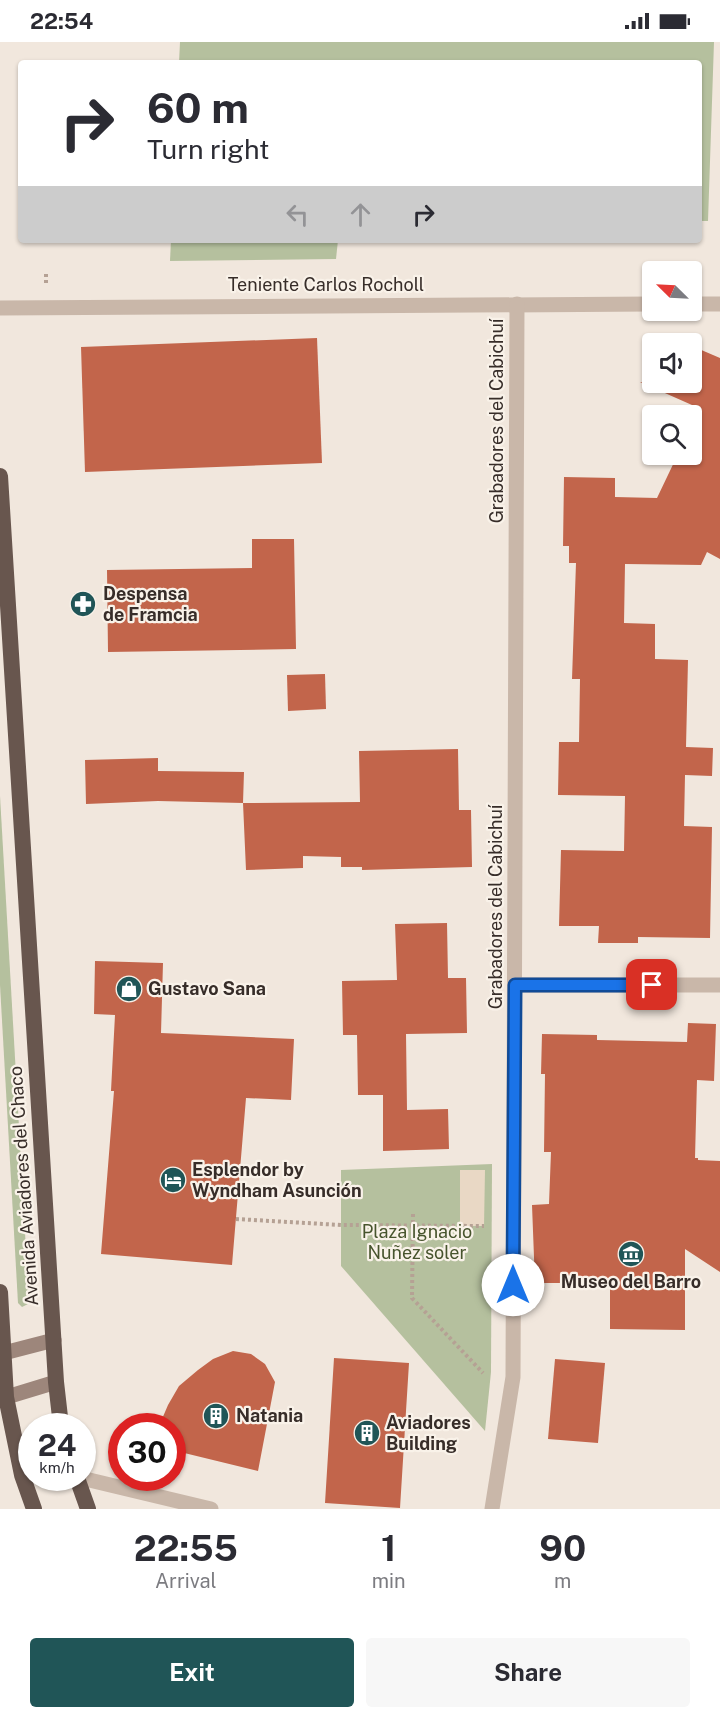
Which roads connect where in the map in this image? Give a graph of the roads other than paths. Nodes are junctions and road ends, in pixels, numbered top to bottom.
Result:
1 (517, 304) junction
2 (642, 304) edge
3 (702, 304) edge
4 (720, 304) edge
5 (0, 308) edge
6 (0, 476) edge
7 (6, 690) edge
8 (515, 985) junction
9 (720, 985) edge
10 (0, 1292) edge
11 (54, 1340) junction
12 (2, 1354) edge
13 (56, 1382) junction
14 (3, 1398) edge
15 (60, 1413) edge
16 (96, 1482) edge
17 (82, 1491) edge
18 (34, 1509) edge
19 (88, 1509) edge
20 (211, 1509) edge
21 (492, 1509) edge

1 - 2 street, Teniente Carlos Rocholl
1 - 5 street, Teniente Carlos Rocholl
1 - 8 street, Grabadores del Cabichuí
3 - 4 street
6 - 7 highway, Avenida Aviadores del Chaco
7 - 11 highway, Avenida Aviadores del Chaco
8 - 9 street
8 - 21 street, Grabadores del Cabichuí
10 - 12 highway, Avenida Aviadores del Chaco
11 - 12 main road
11 - 13 highway, Avenida Aviadores del Chaco
12 - 14 highway, Avenida Aviadores del Chaco
13 - 14 main road
13 - 15 highway, Avenida Aviadores del Chaco
14 - 18 highway, Avenida Aviadores del Chaco
16 - 20 street
17 - 19 highway

